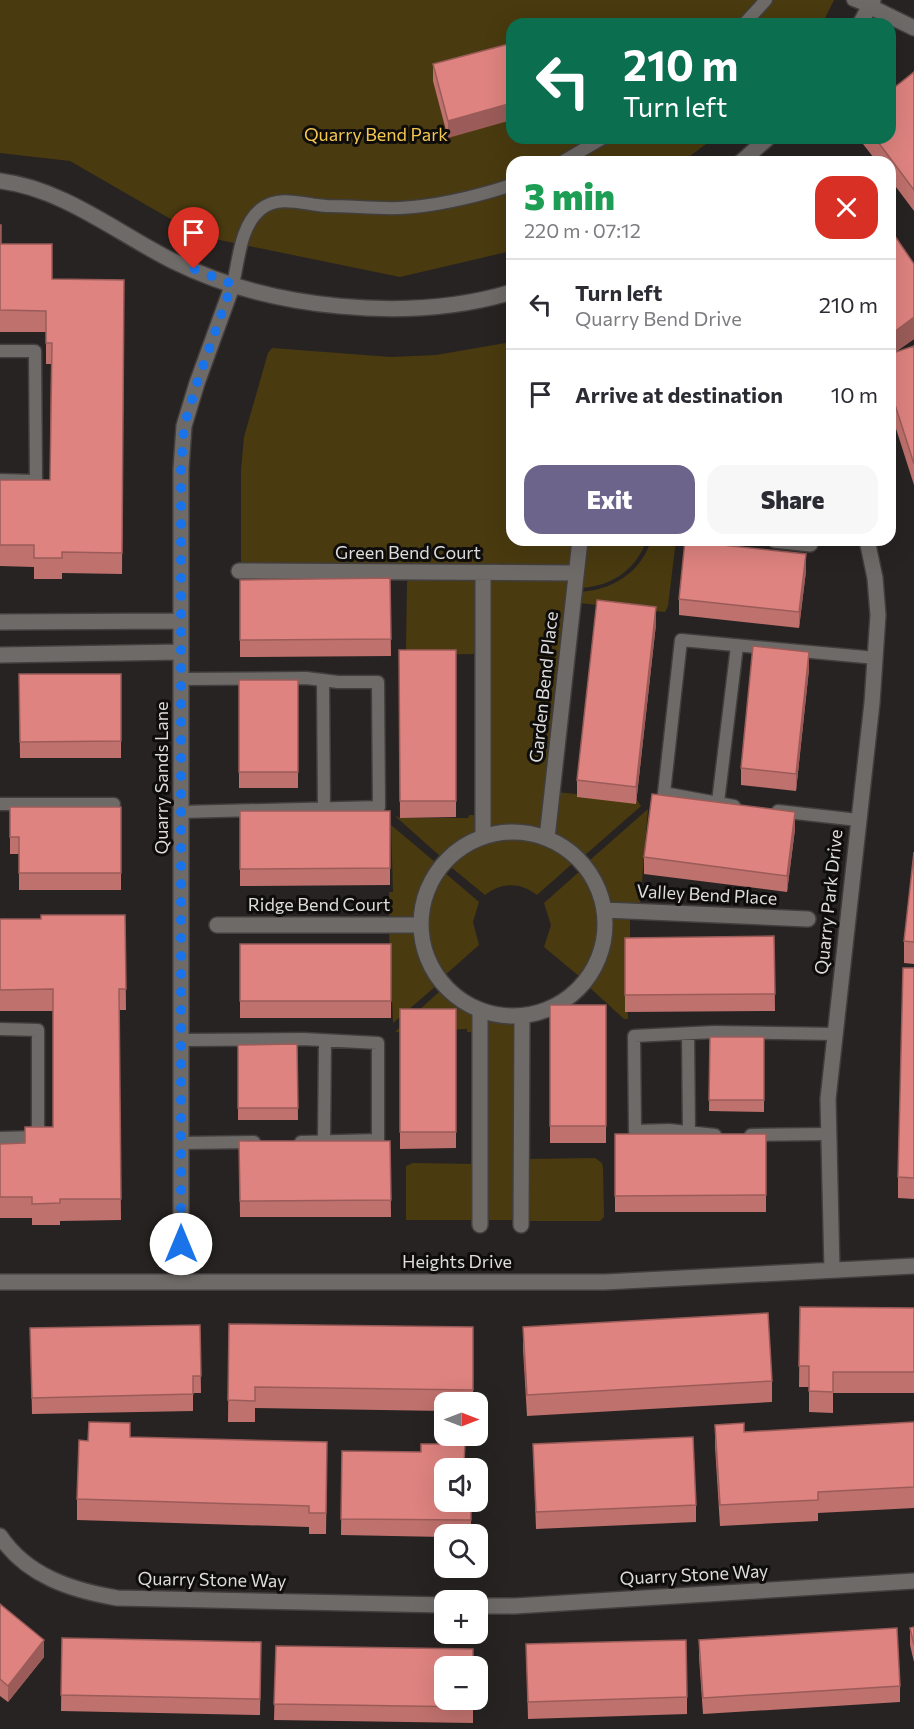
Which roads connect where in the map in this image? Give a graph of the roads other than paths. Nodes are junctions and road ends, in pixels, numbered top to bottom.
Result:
1 (766, 0) edge
2 (853, 0) edge
3 (872, 4) edge
4 (750, 18) edge
5 (864, 18) edge
6 (914, 28) edge
7 (593, 144) edge
8 (761, 144) edge
9 (572, 156) edge
10 (748, 156) edge
11 (0, 181) edge
12 (506, 187) edge
13 (232, 284) junction
14 (506, 294) edge
15 (0, 351) edge
16 (0, 480) edge
17 (579, 546) edge
18 (868, 546) edge
19 (239, 571) dead end
20 (483, 573) junction
21 (576, 573) junction
22 (181, 621) junction
23 (0, 622) edge
24 (737, 645) junction
25 (181, 652) junction
26 (0, 655) edge
27 (876, 658) junction
28 (181, 679) junction
29 (323, 680) junction
30 (718, 802) junction
31 (0, 804) edge
32 (114, 804) edge
33 (324, 809) junction
34 (181, 812) junction
35 (858, 820) junction
36 (483, 836) junction
37 (547, 838) junction
38 (604, 910) junction
39 (808, 919) dead end
40 (217, 925) dead end
41 (421, 925) junction
42 (480, 1010) junction
43 (522, 1016) junction
44 (0, 1029) edge
45 (688, 1034) junction
46 (835, 1034) junction
47 (181, 1040) junction
48 (325, 1041) junction
49 (689, 1132) junction
50 (826, 1134) junction
51 (0, 1138) edge
52 (324, 1141) junction
53 (264, 1142) edge
54 (288, 1142) edge
55 (181, 1143) junction
56 (521, 1224) dead end
57 (480, 1225) dead end
58 (914, 1266) edge
59 (832, 1270) junction
60 (181, 1281) junction
61 (0, 1282) edge
62 (0, 1536) edge
63 (914, 1581) edge
64 (434, 1605) edge
65 (488, 1605) edge

1 - 4 lane
2 - 3 lane
3 - 5 street
3 - 6 street
7 - 9 lane
8 - 10 street
11 - 13 street
12 - 13 lane
13 - 14 street
13 - 22 street, Quarry Sands Lane
15 - 16 lane
17 - 21 street, Garden Bend Place
18 - 27 street, Quarry Park Drive
19 - 20 street, Green Bend Court
20 - 21 street, Green Bend Court
20 - 36 street
21 - 37 street, Garden Bend Place
22 - 23 street
22 - 25 street, Quarry Sands Lane
24 - 27 lane
24 - 30 lane
24 - 30 lane
25 - 26 street
25 - 28 street, Quarry Sands Lane
27 - 35 street, Quarry Park Drive
28 - 29 lane
28 - 34 street, Quarry Sands Lane
29 - 33 lane
29 - 33 lane
30 - 35 lane
31 - 32 lane
33 - 34 lane
34 - 47 street, Quarry Sands Lane
35 - 46 street, Quarry Park Drive
36 - 37 street
36 - 41 street
37 - 38 street
38 - 39 street, Valley Bend Place
38 - 43 street
40 - 41 street, Ridge Bend Court
41 - 42 street
42 - 43 street
42 - 57 street
43 - 56 street
44 - 51 lane
45 - 46 lane
45 - 49 lane
45 - 49 lane
46 - 50 street, Quarry Park Drive
47 - 48 lane
47 - 55 street, Quarry Sands Lane
48 - 52 lane
48 - 52 lane
49 - 50 lane
50 - 59 street, Quarry Park Drive
52 - 54 lane
53 - 55 lane
55 - 60 street, Quarry Sands Lane
58 - 59 street, Heights Drive
59 - 60 street, Heights Drive
60 - 61 street, Heights Drive
62 - 64 street, Quarry Stone Way
63 - 65 street, Quarry Stone Way

